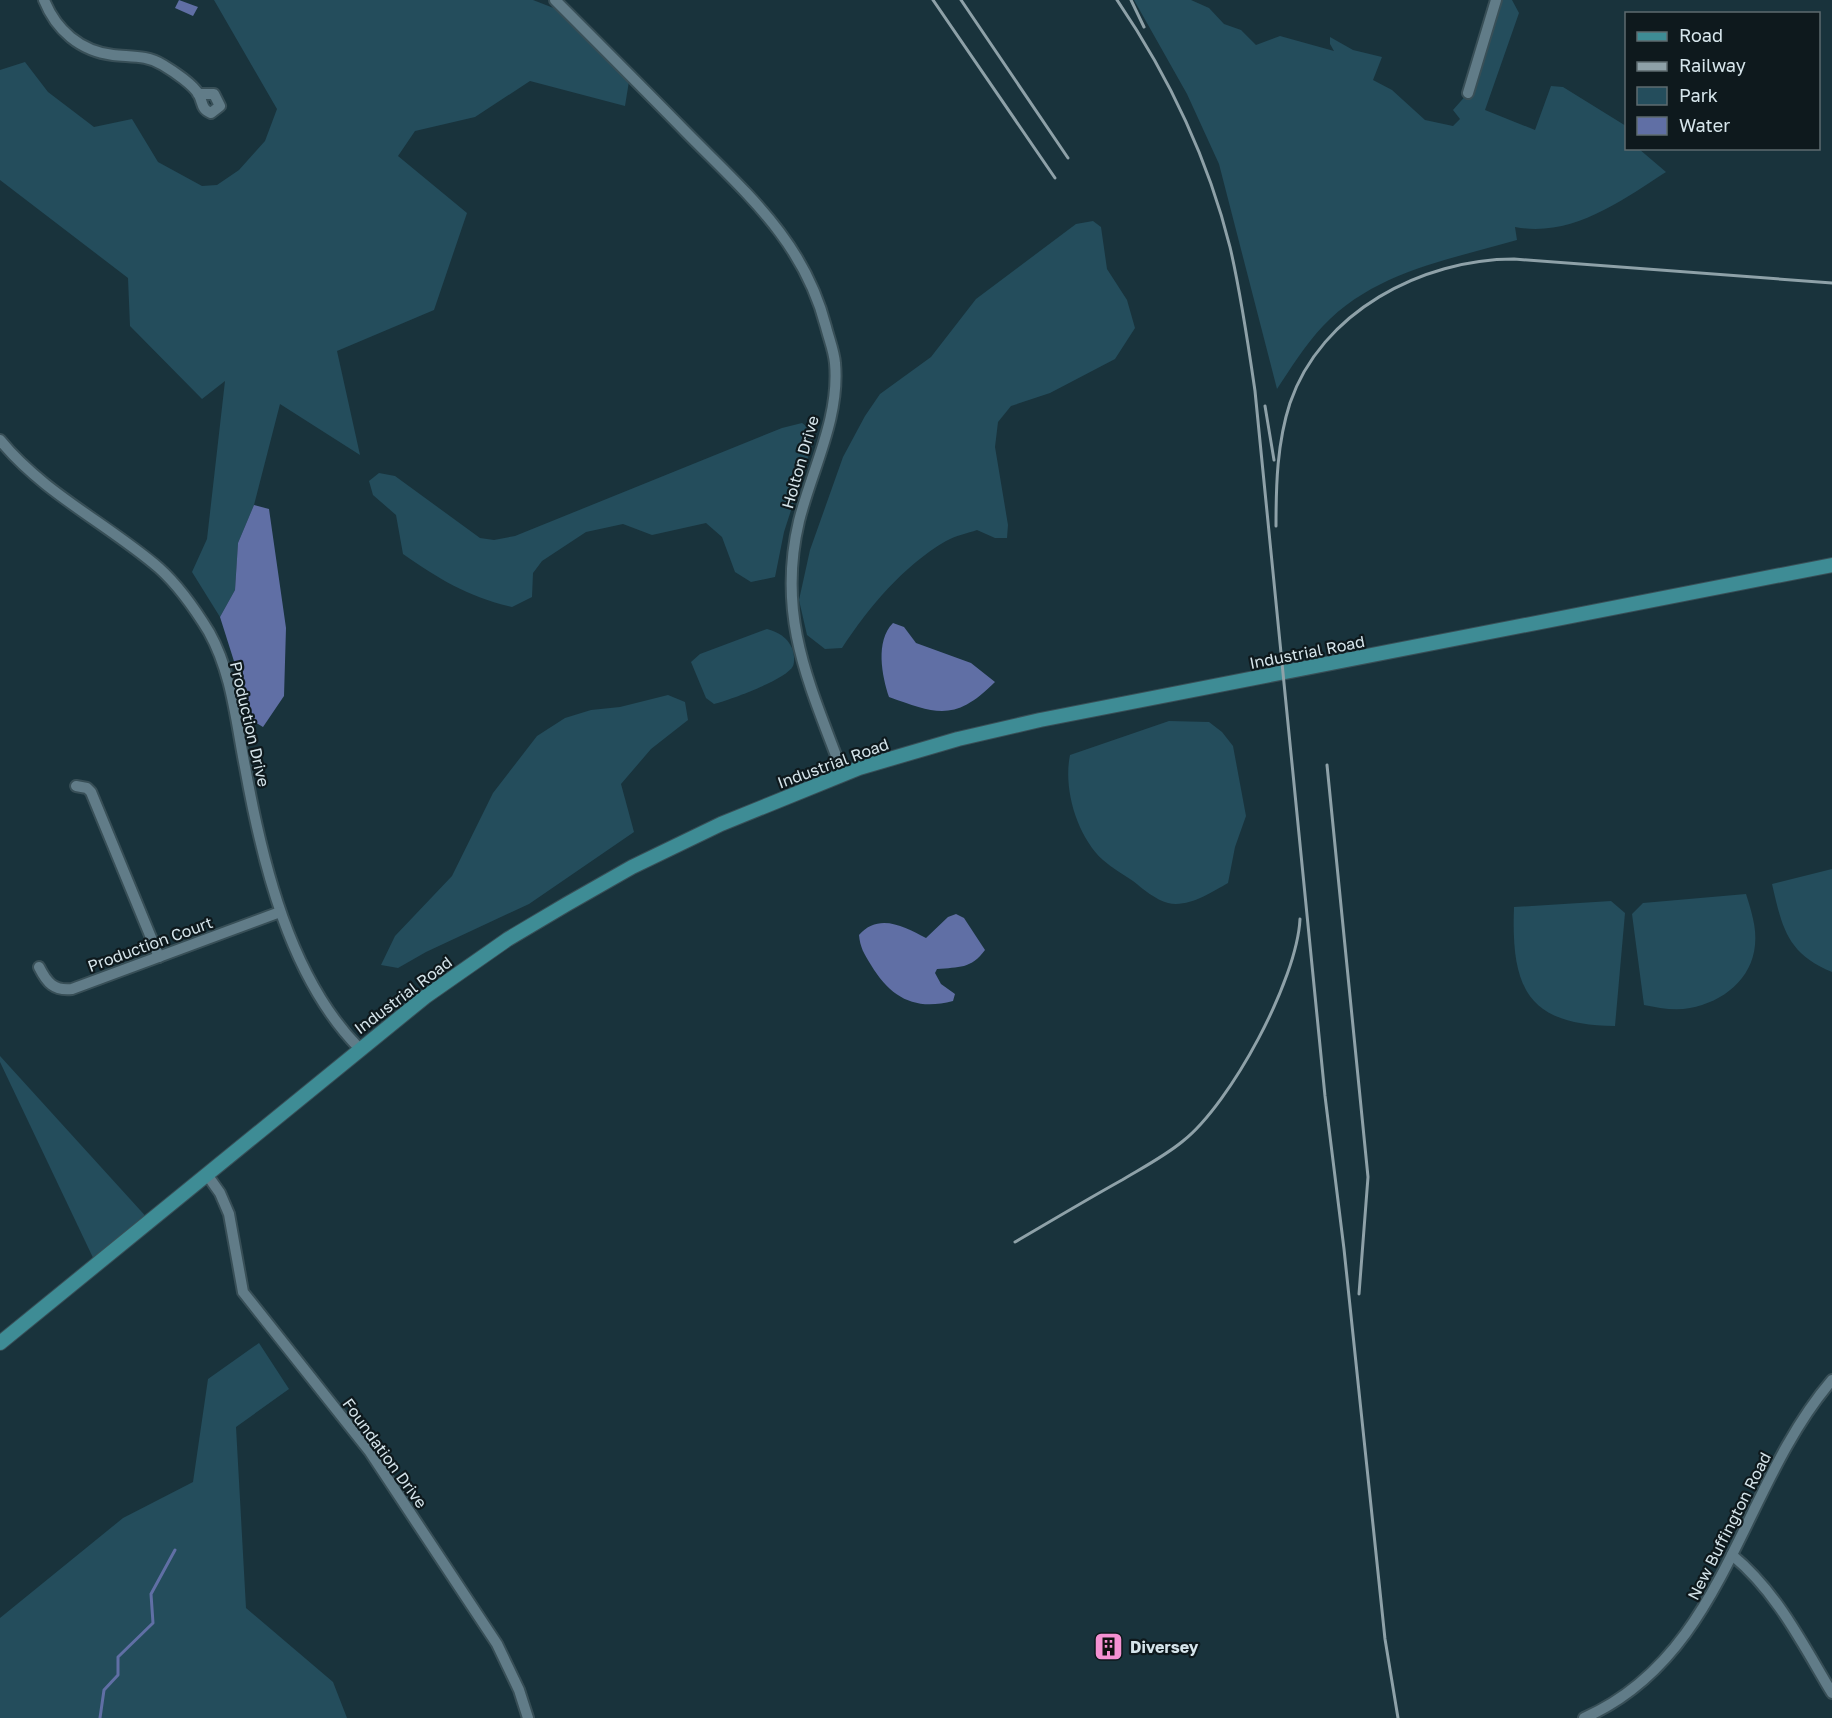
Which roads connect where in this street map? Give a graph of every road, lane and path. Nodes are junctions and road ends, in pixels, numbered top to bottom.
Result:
1 (44, 0) edge
2 (555, 0) edge
3 (1496, 0) edge
4 (1468, 93) dead end
5 (198, 94) dead end
6 (0, 440) edge
7 (1832, 565) edge
8 (843, 774) junction
9 (76, 786) dead end
10 (280, 912) junction
11 (159, 957) junction
12 (39, 967) dead end
13 (360, 1049) junction
14 (208, 1176) junction
15 (0, 1343) edge
16 (1832, 1380) edge
17 (1732, 1555) junction
18 (1832, 1693) edge
19 (528, 1718) edge
20 (1584, 1718) edge

1 - 5 street
2 - 8 street, Holton Drive
3 - 4 street
6 - 10 street, Production Drive
7 - 8 main road, Industrial Road
8 - 13 main road, Industrial Road
9 - 11 street
10 - 11 street, Production Court
10 - 13 street, Production Drive
11 - 12 street, Production Court
13 - 14 main road, Industrial Road
14 - 15 main road, Industrial Road
14 - 19 street, Foundation Drive
16 - 17 street, New Buffington Road
17 - 18 street
17 - 20 street, New Buffington Road

